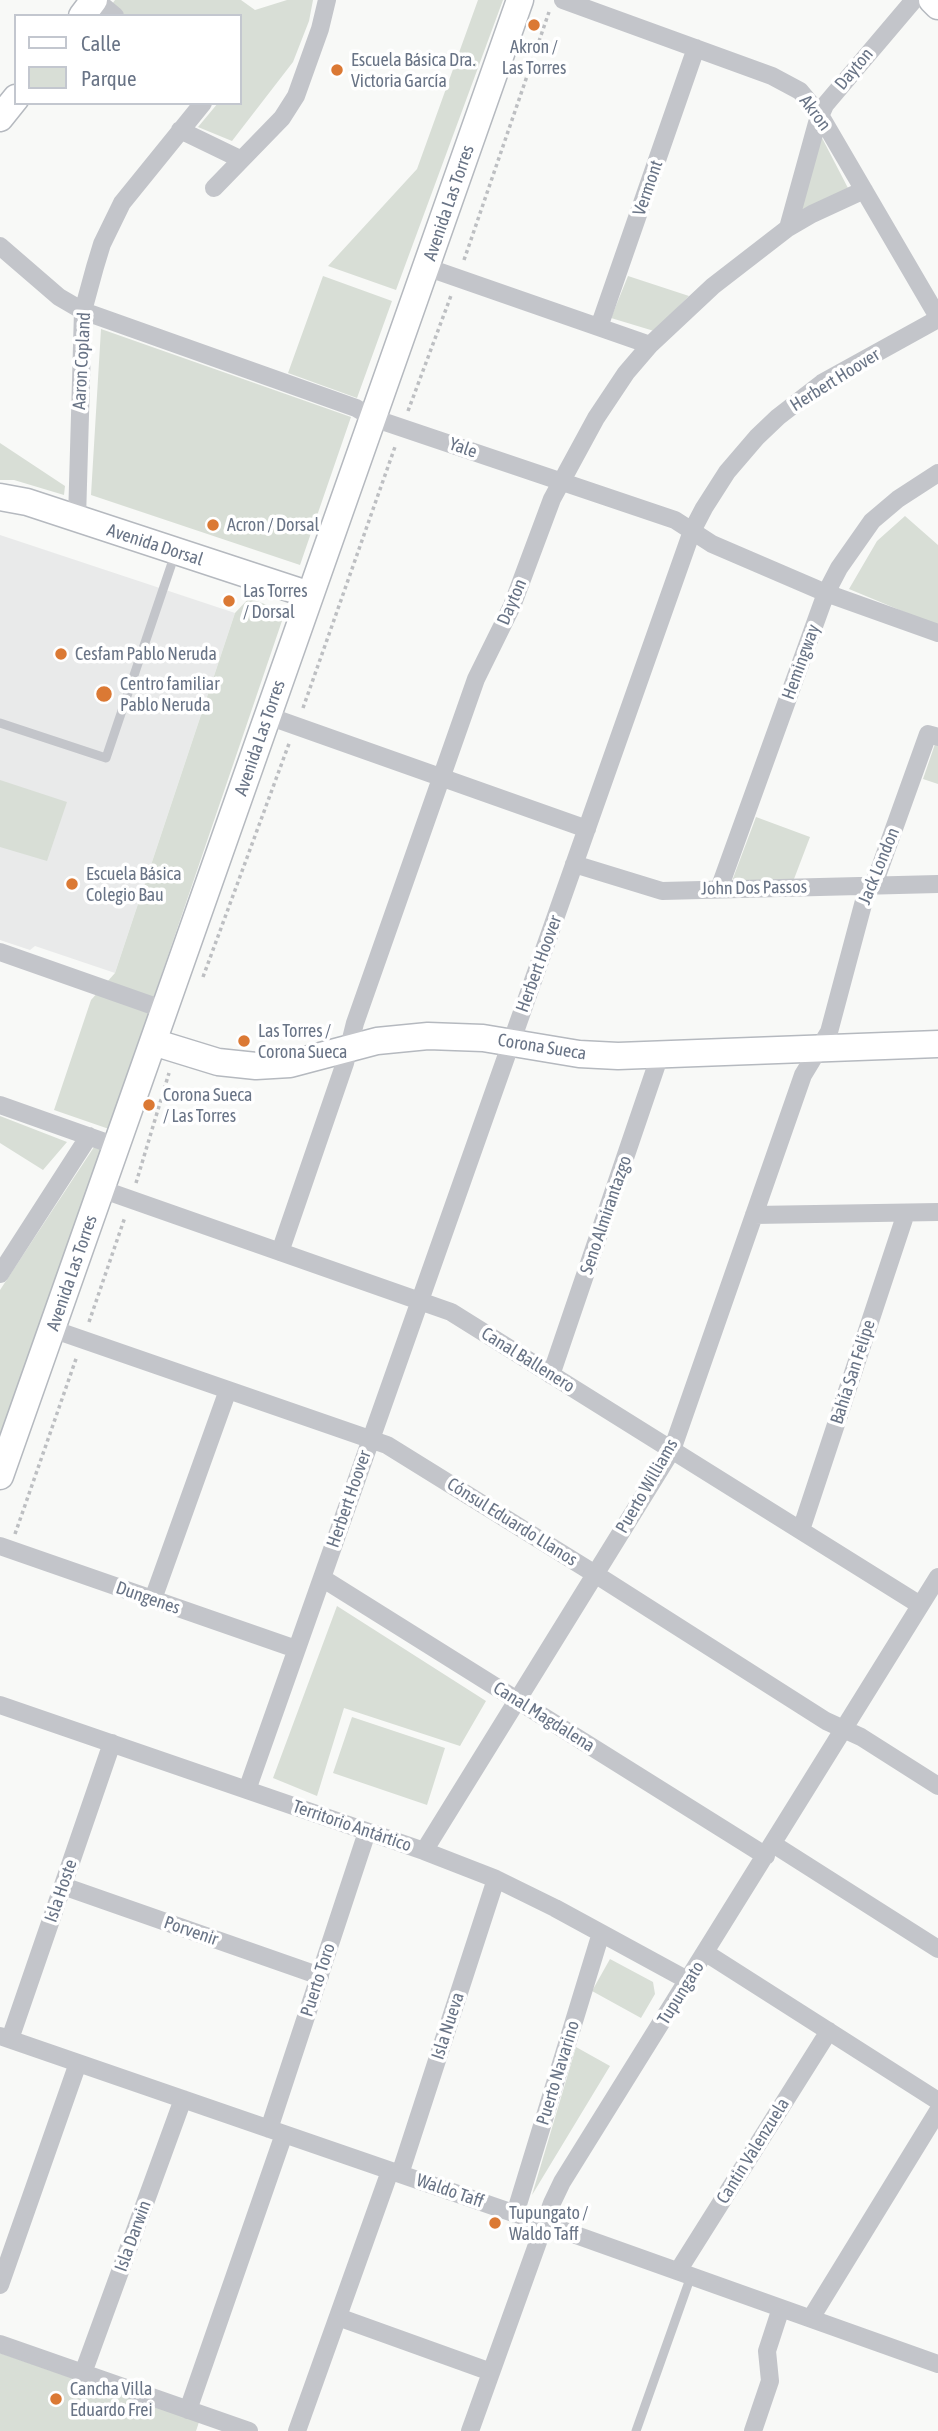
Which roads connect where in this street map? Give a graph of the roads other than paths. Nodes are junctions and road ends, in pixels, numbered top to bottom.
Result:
1 (95, 0) edge
2 (327, 0) edge
3 (520, 0) edge
4 (563, 0) edge
5 (914, 0) edge
6 (932, 0) edge
7 (938, 6) edge
8 (84, 14) edge
9 (112, 14) edge
10 (696, 48) junction
11 (201, 105) edge
12 (820, 115) junction
13 (180, 130) junction
14 (240, 159) junction
15 (214, 188) dead end
16 (864, 190) junction
17 (788, 229) junction
18 (0, 246) edge
19 (426, 267) junction
20 (83, 312) junction
21 (938, 318) edge
22 (599, 327) junction
23 (650, 345) junction
24 (373, 418) junction
25 (938, 473) edge
26 (562, 482) junction
27 (0, 497) edge
28 (76, 519) junction
29 (692, 531) junction
30 (176, 551) junction
31 (826, 593) junction
32 (310, 595) junction
33 (938, 633) edge
34 (268, 716) junction
35 (0, 723) edge
36 (938, 737) edge
37 (441, 778) junction
38 (587, 829) junction
39 (574, 864) junction
40 (938, 884) edge
41 (871, 886) junction
42 (719, 889) junction
43 (0, 952) edge
44 (165, 1010) junction
45 (511, 1042) junction
46 (938, 1044) edge
47 (164, 1046) junction
48 (349, 1047) junction
49 (818, 1048) junction
50 (660, 1055) junction
51 (0, 1105) edge
52 (89, 1136) junction
53 (116, 1146) junction
54 (101, 1189) junction
55 (938, 1212) edge
56 (906, 1213) junction
57 (754, 1215) junction
58 (280, 1252) junction
59 (0, 1274) edge
60 (419, 1302) junction
61 (52, 1329) junction
62 (551, 1375) junction
63 (228, 1390) junction
64 (370, 1439) junction
65 (672, 1450) junction
66 (0, 1476) edge
67 (801, 1531) junction
68 (5, 1547) edge
69 (595, 1574) junction
70 (938, 1577) edge
71 (322, 1578) junction
72 (153, 1599) junction
73 (920, 1605) junction
74 (296, 1649) junction
75 (517, 1700) junction
76 (0, 1705) edge
77 (844, 1729) junction
78 (112, 1743) junction
79 (938, 1786) edge
80 (247, 1790) junction
81 (368, 1832) junction
82 (770, 1850) junction
83 (424, 1851) junction
84 (496, 1879) junction
85 (63, 1886) junction
86 (601, 1933) junction
87 (938, 1949) edge
88 (706, 1953) junction
89 (320, 1976) junction
90 (689, 1981) junction
91 (829, 2031) junction
92 (5, 2037) edge
93 (78, 2063) junction
94 (183, 2099) junction
95 (938, 2101) edge
96 (938, 2111) edge
97 (277, 2131) junction
98 (395, 2172) junction
99 (515, 2214) junction
100 (545, 2224) junction
101 (684, 2273) junction
102 (0, 2286) edge
103 (781, 2308) junction
104 (338, 2318) junction
105 (811, 2318) junction
106 (0, 2344) edge
107 (938, 2364) edge
108 (491, 2372) junction
109 (83, 2373) junction
110 (188, 2410) junction
111 (248, 2431) edge
112 (297, 2431) edge
113 (470, 2431) edge
114 (636, 2431) edge
115 (753, 2431) edge

1 - 8 main road
1 - 9 street
2 - 14 street
3 - 19 main road, Avenida Las Torres
4 - 10 street, Akron
5 - 12 street, Dayton
6 - 7 main road
10 - 12 street, Akron
10 - 22 street, Vermont
11 - 13 street
12 - 16 street, Akron
12 - 17 street, Dayton
13 - 14 street
13 - 20 street, Aaron Copland
14 - 15 street
16 - 17 street, Dayton
16 - 21 street, Akron
17 - 23 street, Dayton
18 - 20 street, Yale
19 - 22 street
19 - 24 main road, Avenida Las Torres
20 - 24 street, Yale
20 - 28 street, Aaron Copland
21 - 29 street, Herbert Hoover
22 - 23 street
23 - 26 street, Dayton
24 - 26 street, Yale
24 - 32 main road, Avenida Las Torres
25 - 31 street, Hemingway
26 - 29 street, Yale
26 - 37 street, Dayton
27 - 28 main road, Avenida Dorsal
28 - 30 main road, Avenida Dorsal
29 - 31 street, Yale
29 - 38 street, Herbert Hoover
30 - 32 main road, Avenida Dorsal
30 - 35 lane
31 - 33 street, Yale
31 - 42 street, Hemingway
32 - 34 main road, Avenida Las Torres
34 - 37 street
34 - 44 main road, Avenida Las Torres
36 - 41 street, Jack London
37 - 38 street
37 - 48 street, Dayton
38 - 39 street, Herbert Hoover
39 - 42 street, John Dos Passos
39 - 45 street, Herbert Hoover
40 - 41 street, John Dos Passos
41 - 42 street, John Dos Passos
41 - 49 street, Jack London
43 - 44 street
44 - 47 main road, Avenida Las Torres
45 - 48 main road, Corona Sueca
45 - 50 main road, Corona Sueca
45 - 60 street, Herbert Hoover
46 - 49 main road, Corona Sueca
47 - 48 main road, Corona Sueca
47 - 53 main road, Avenida Las Torres
48 - 58 street
49 - 50 main road, Corona Sueca
49 - 57 street, Puerto Williams
50 - 62 street, Seno Almirantazgo
51 - 52 street
52 - 53 street
52 - 59 street
53 - 54 main road, Avenida Las Torres
54 - 58 street, Canal Ballenero
54 - 61 main road, Avenida Las Torres
55 - 56 street
56 - 57 street
56 - 67 street, Bahía San Felipe
57 - 65 street, Puerto Williams
58 - 60 street, Canal Ballenero
60 - 62 street, Canal Ballenero
60 - 64 street, Herbert Hoover
61 - 63 street, Cónsul Eduardo Llanos
61 - 66 main road, Avenida Las Torres
62 - 65 street, Canal Ballenero
63 - 64 street, Cónsul Eduardo Llanos
63 - 72 street
64 - 69 street, Cónsul Eduardo Llanos
64 - 71 street, Herbert Hoover
65 - 67 street, Canal Ballenero
65 - 69 street, Puerto Williams
67 - 73 street, Canal Ballenero
68 - 72 street, Dungenes
69 - 75 street, Puerto Williams
69 - 77 street, Cónsul Eduardo Llanos
70 - 73 street, Tupungato
71 - 74 street, Herbert Hoover
71 - 75 street, Canal Magdalena
72 - 74 street, Dungenes
73 - 77 street, Tupungato
74 - 80 street, Herbert Hoover
75 - 82 street, Canal Magdalena
75 - 83 street, Puerto Williams
76 - 78 street, Territorio Antártico
77 - 79 street, Cónsul Eduardo Llanos
77 - 82 street, Tupungato
78 - 80 street, Territorio Antártico
78 - 85 street, Isla Hoste
80 - 81 street, Territorio Antártico
81 - 83 street, Territorio Antártico
81 - 89 street, Puerto Toro
82 - 87 street, Canal Magdalena
82 - 88 street, Tupungato
83 - 84 street, Territorio Antártico
84 - 86 street, Territorio Antártico
84 - 98 street, Isla Nueva
85 - 89 street, Porvenir
85 - 92 street, Isla Hoste
86 - 90 street, Territorio Antártico
86 - 99 street, Puerto Navarino
88 - 90 street, Tupungato
88 - 91 street
89 - 97 street, Puerto Toro
90 - 100 street, Tupungato
91 - 95 street
91 - 101 street, Cantin Valenzuela
92 - 93 street, Waldo Taff
93 - 94 street, Waldo Taff
93 - 102 street
94 - 97 street, Waldo Taff
94 - 109 street, Isla Darwin
96 - 105 street
97 - 98 street, Waldo Taff
97 - 110 street, Puerto Toro
98 - 99 street, Waldo Taff
98 - 104 street, Isla Nueva
99 - 100 street, Waldo Taff
100 - 101 street, Waldo Taff
100 - 108 street, Tupungato
101 - 103 street, Waldo Taff
101 - 114 lane
103 - 105 street, Waldo Taff
103 - 115 street
104 - 108 street
104 - 112 street, Isla Nueva
105 - 107 street, Waldo Taff
106 - 109 street
108 - 113 street, Tupungato
109 - 110 street
110 - 111 street

